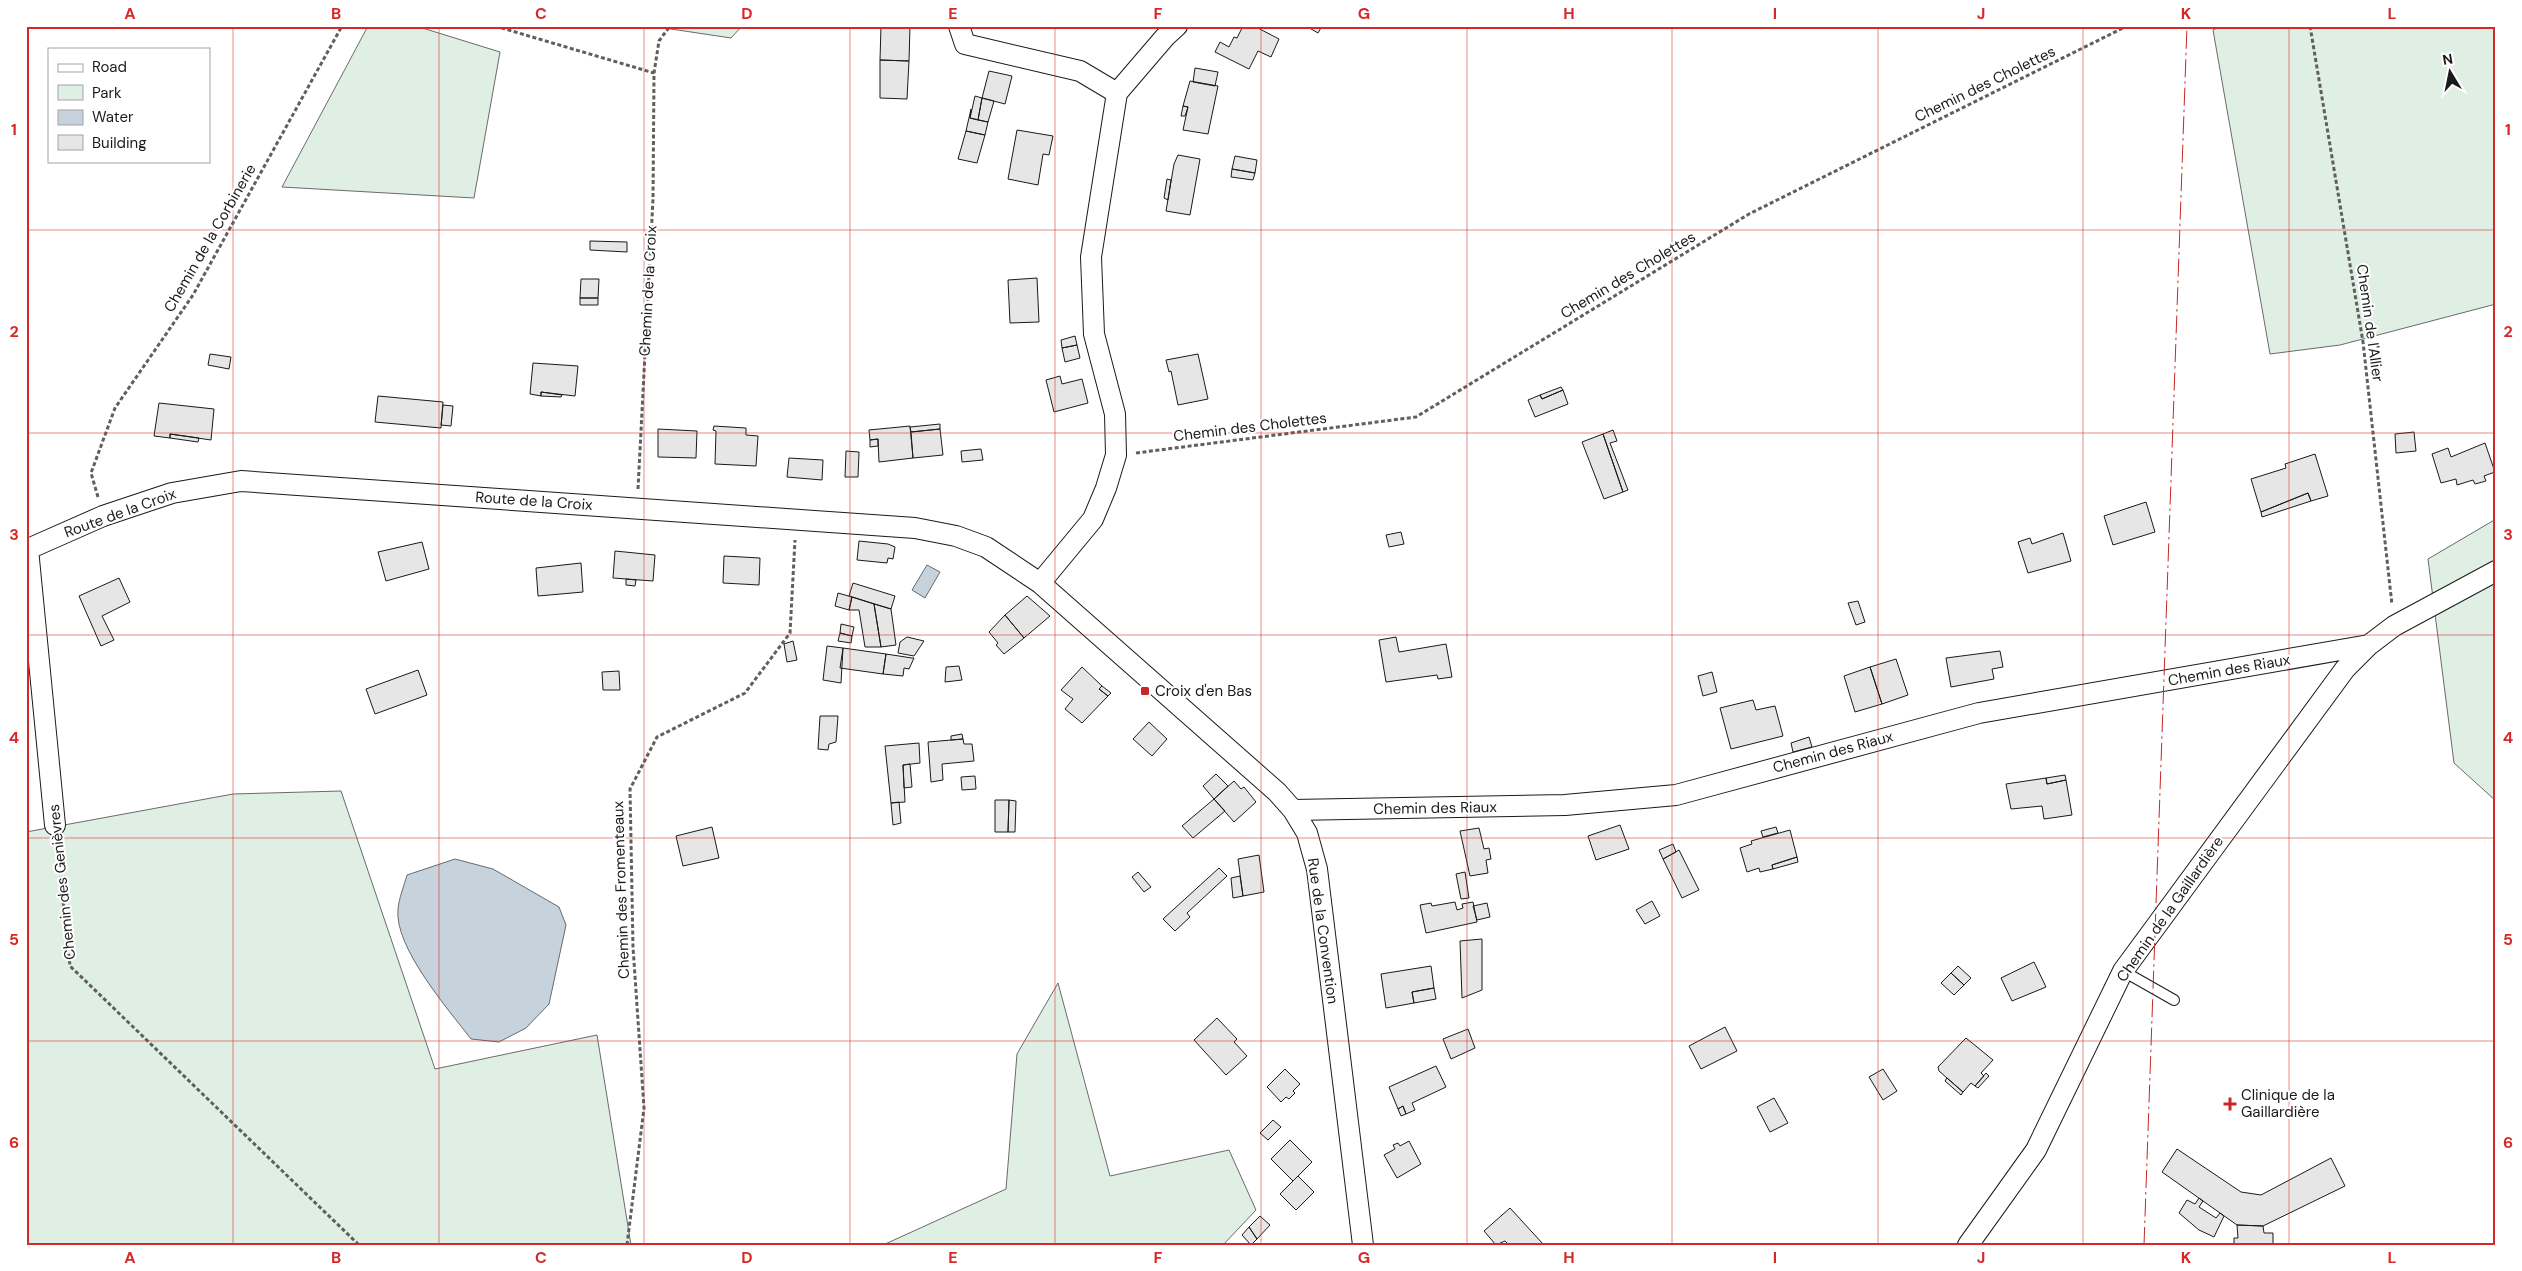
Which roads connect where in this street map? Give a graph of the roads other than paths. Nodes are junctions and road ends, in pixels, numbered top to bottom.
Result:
1 (959, 26) edge
2 (1177, 26) edge
3 (1117, 94) junction
4 (27, 549) edge
5 (2496, 571) edge
6 (1040, 583) junction
7 (2369, 646) junction
8 (1293, 810) junction
9 (55, 825) road end
10 (2123, 971) junction
11 (2174, 1000) dead end
12 (1363, 1245) edge
13 (1968, 1245) edge

1 - 3 street
2 - 3 street
3 - 6 street
4 - 6 street, Route de la Croix
4 - 9 street, Chemin des Genièvres
5 - 7 street, Chemin de la Gaillardière
6 - 8 street, Rue de la Convention
7 - 8 street, Chemin des Riaux
7 - 10 street, Chemin de la Gaillardière
8 - 12 street, Rue de la Convention
10 - 11 lane
10 - 13 street, Chemin de la Gaillardière

